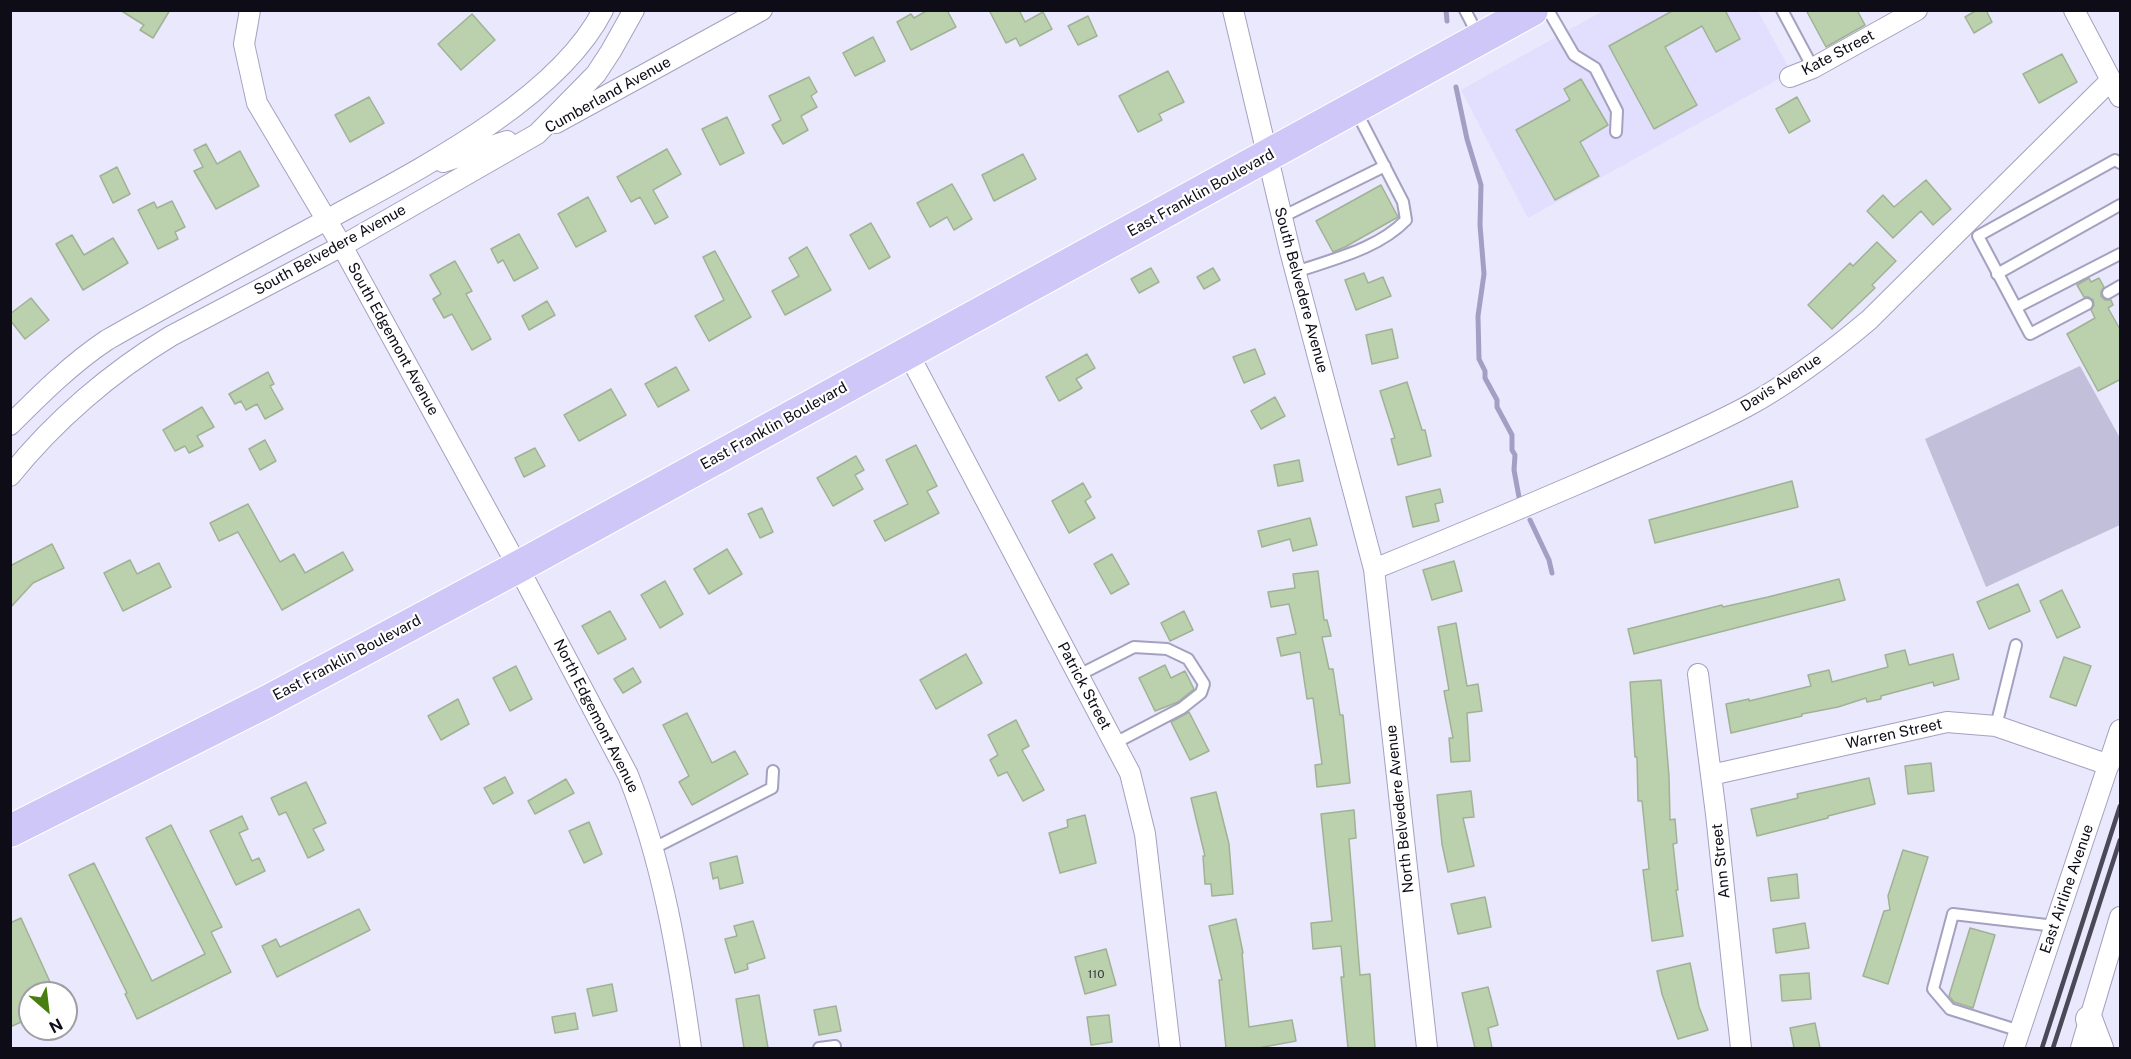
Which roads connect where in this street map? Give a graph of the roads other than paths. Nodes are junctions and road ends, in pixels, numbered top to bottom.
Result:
1 (250, 10) edge
2 (603, 10) edge
3 (634, 10) edge
4 (762, 10) edge
5 (1233, 10) edge
6 (1465, 10) edge
7 (1532, 10) edge
8 (1548, 10) edge
9 (1782, 10) edge
10 (1917, 10) edge
11 (2074, 10) edge
12 (1480, 39) junction
13 (1812, 68) junction
14 (1790, 77) dead end
15 (2116, 88) edge
16 (1354, 108) junction
17 (1616, 132) dead end
18 (537, 134) junction
19 (1267, 157) junction
20 (2121, 163) edge
21 (1385, 166) junction
22 (413, 173) junction
23 (2121, 205) edge
24 (1282, 217) junction
25 (327, 219) junction
26 (342, 246) junction
27 (2121, 254) edge
28 (1296, 272) junction
29 (1998, 274) junction
30 (2121, 286) edge
31 (2108, 293) dead end
32 (2087, 304) dead end
33 (2017, 307) junction
34 (908, 353) junction
35 (10, 425) edge
36 (10, 476) edge
37 (518, 567) junction
38 (1374, 569) junction
39 (2016, 645) dead end
40 (1698, 674) dead end
41 (1079, 675) junction
42 (1996, 726) junction
43 (2121, 730) edge
44 (1115, 743) junction
45 (2109, 765) junction
46 (773, 771) dead end
47 (1711, 775) junction
48 (10, 831) edge
49 (654, 848) junction
50 (2121, 917) edge
51 (2055, 926) junction
52 (2089, 1019) junction
53 (2017, 1040) edge
54 (835, 1046) dead end
55 (691, 1048) edge
56 (819, 1048) edge
57 (1170, 1048) edge
58 (1427, 1048) edge
59 (1741, 1048) edge
60 (2081, 1048) edge
61 (2100, 1048) edge

1 - 25 street, South Edgemont Avenue
2 - 22 street, South Belvedere Avenue
3 - 18 street, South Belvedere Avenue
4 - 18 street, Cumberland Avenue
5 - 19 street, South Belvedere Avenue
6 - 12 lane
7 - 12 main road, East Franklin Boulevard
8 - 17 lane
9 - 13 lane
10 - 13 street, Kate Street
11 - 15 street
12 - 16 main road, East Franklin Boulevard
13 - 14 street, Kate Street
15 - 38 street, Davis Avenue
16 - 19 main road, East Franklin Boulevard
16 - 21 lane
18 - 22 street, Cumberland Avenue
18 - 26 street, South Belvedere Avenue
19 - 24 street, South Belvedere Avenue
19 - 34 main road, East Franklin Boulevard
20 - 29 lane
21 - 24 lane
21 - 28 lane
22 - 25 street, South Belvedere Avenue
23 - 29 lane
24 - 28 street, South Belvedere Avenue
25 - 26 street, South Edgemont Avenue
25 - 35 street, South Belvedere Avenue
26 - 36 street, South Belvedere Avenue
26 - 37 street, South Edgemont Avenue
27 - 33 lane
28 - 38 street, South Belvedere Avenue
29 - 33 lane
30 - 31 lane
32 - 33 lane
34 - 37 main road, East Franklin Boulevard
34 - 41 street, Patrick Street
37 - 48 main road, East Franklin Boulevard
37 - 49 street, North Edgemont Avenue
38 - 58 street, North Belvedere Avenue
39 - 42 lane
40 - 47 street, Ann Street
41 - 44 street, Patrick Street
41 - 44 lane
42 - 45 street, Warren Street
42 - 47 street, Warren Street
43 - 45 street, East Airline Avenue
44 - 57 street, Patrick Street
45 - 51 street, East Airline Avenue
46 - 49 lane
47 - 59 street, Ann Street
49 - 55 street, North Edgemont Avenue
50 - 52 street
51 - 53 street, East Airline Avenue
51 - 53 lane
52 - 60 street
52 - 61 street
54 - 56 lane

